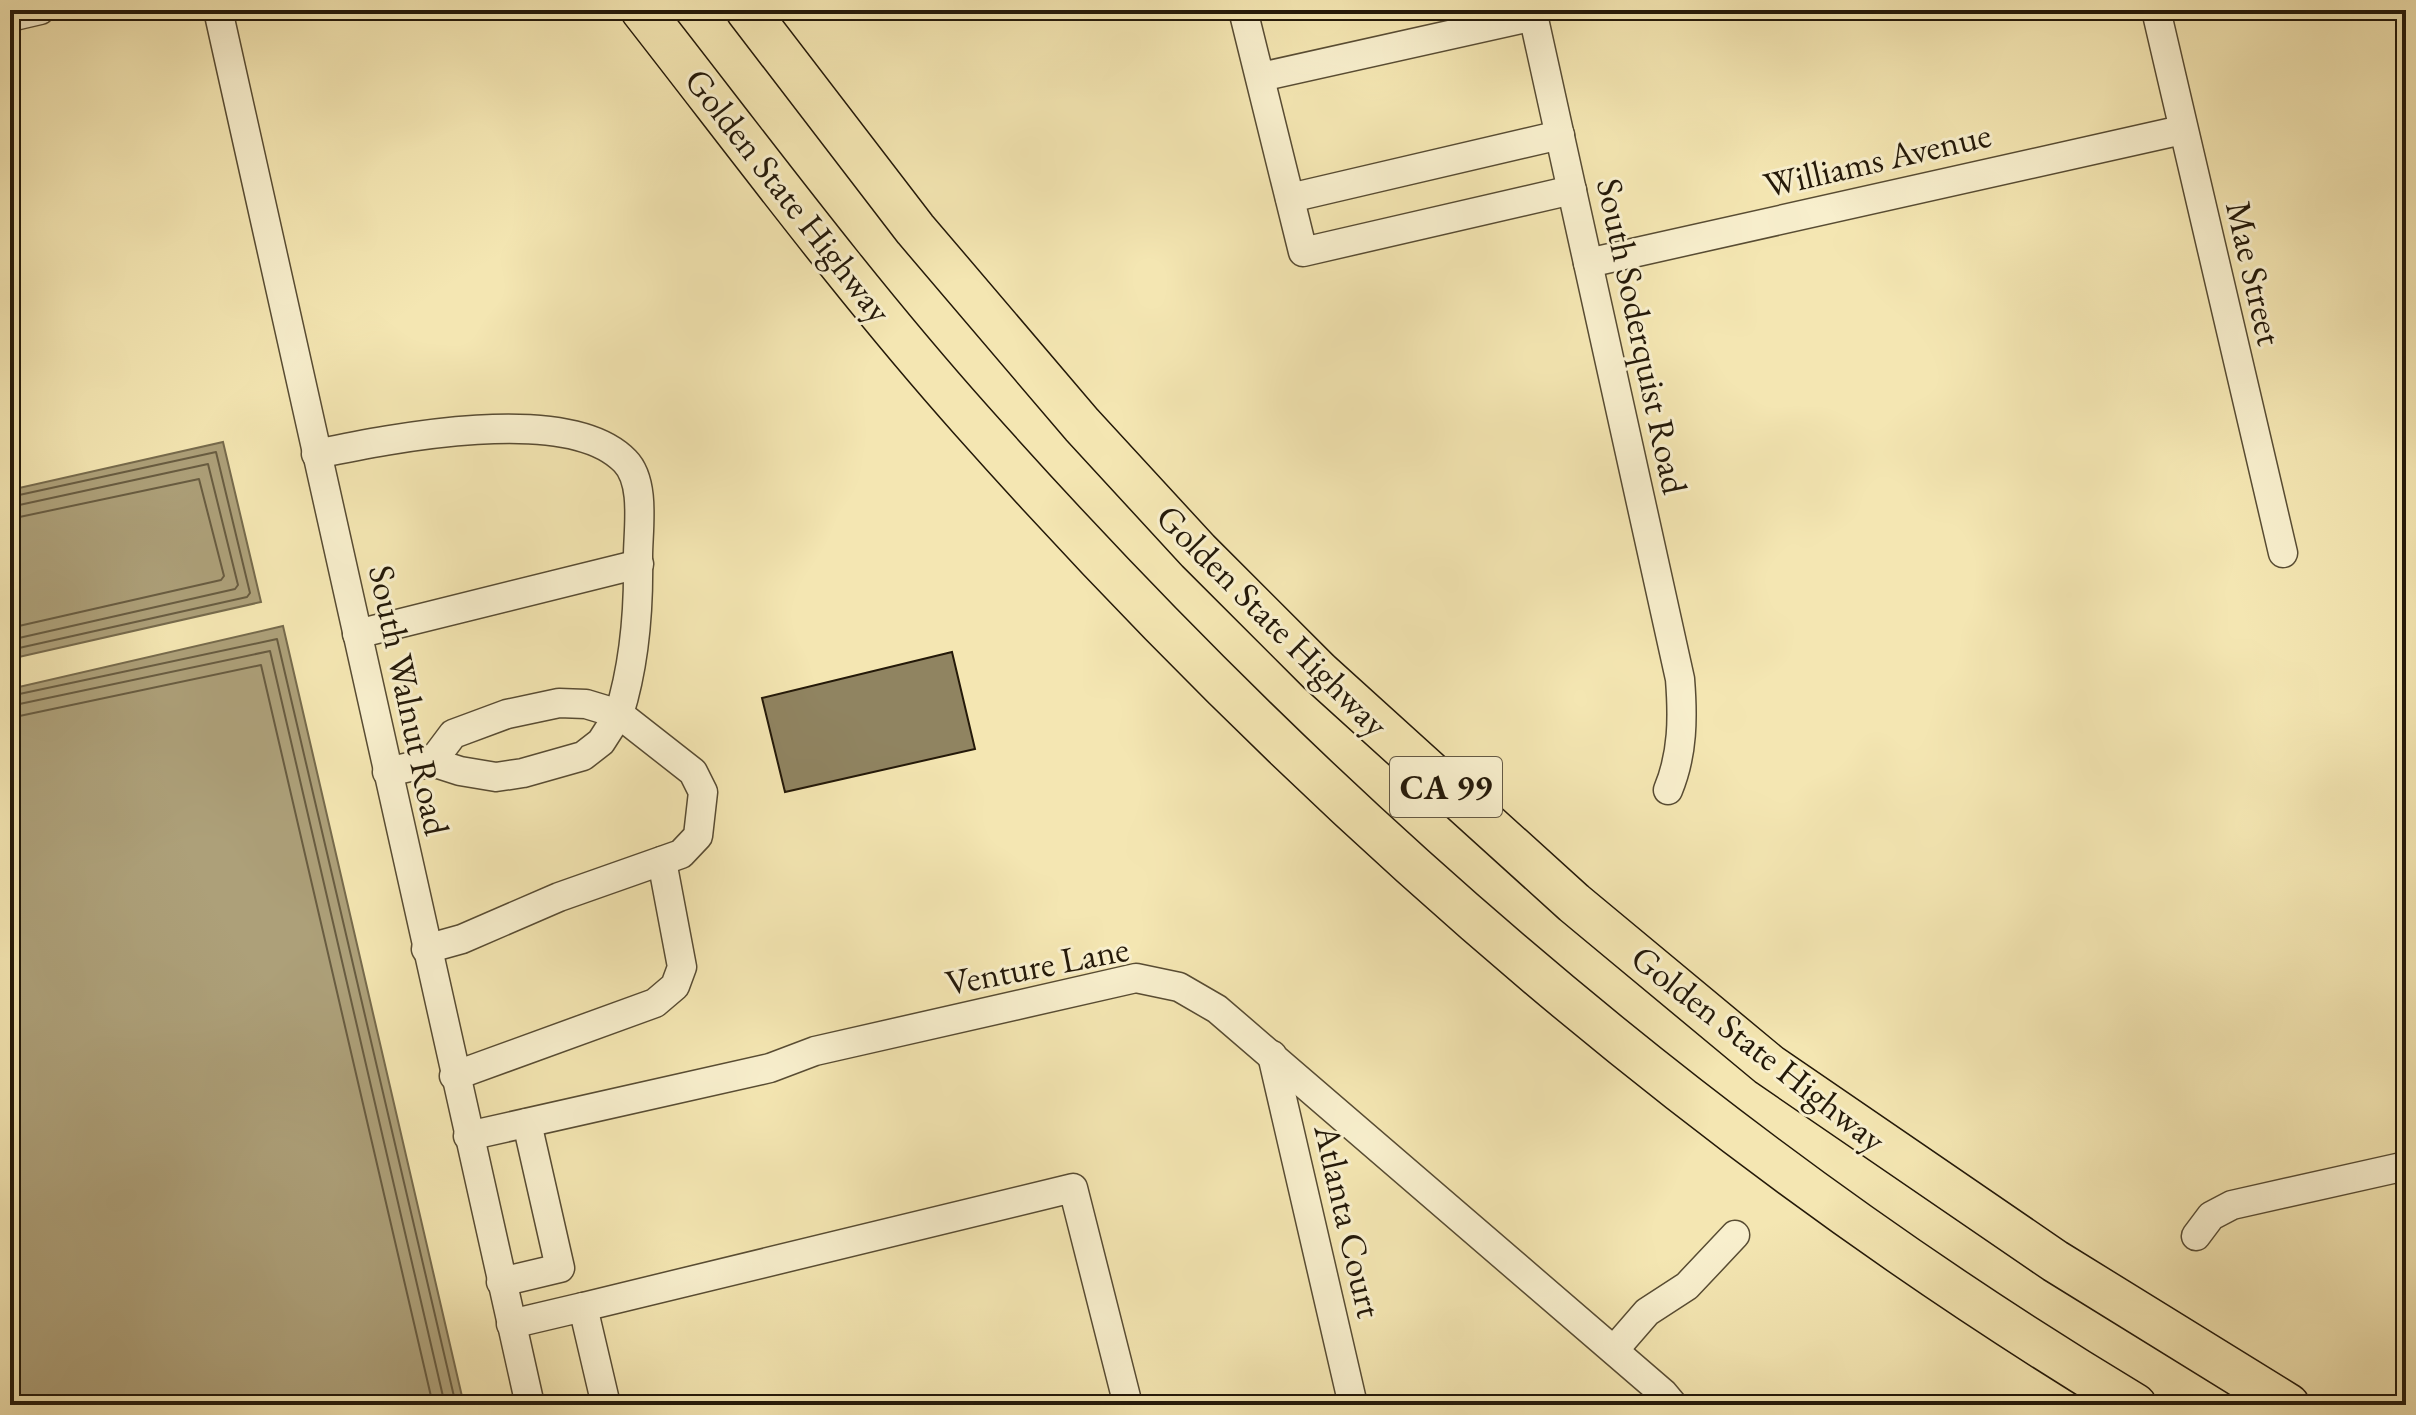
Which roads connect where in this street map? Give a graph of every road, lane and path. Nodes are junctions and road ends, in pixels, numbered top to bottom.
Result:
1 (40, 10) edge
2 (218, 10) edge
3 (642, 10) edge
4 (747, 10) edge
5 (1243, 10) edge
6 (2156, 10) edge
7 (1533, 13) edge
8 (10, 17) edge
9 (1261, 77) junction
10 (2182, 130) junction
11 (1560, 135) junction
12 (1572, 190) junction
13 (1290, 198) junction
14 (1588, 263) junction
15 (316, 454) junction
16 (2283, 553) dead end
17 (639, 564) junction
18 (357, 634) junction
19 (619, 714) junction
20 (432, 762) junction
21 (387, 772) junction
22 (1668, 790) dead end
23 (662, 861) junction
24 (426, 949) junction
25 (1272, 1055) junction
26 (454, 1076) junction
27 (527, 1123) junction
28 (468, 1136) junction
29 (2406, 1166) edge
30 (1735, 1235) dead end
31 (2196, 1236) dead end
32 (501, 1282) junction
33 (583, 1307) junction
34 (511, 1324) junction
35 (1614, 1350) junction
36 (530, 1405) edge
37 (606, 1405) edge
38 (1128, 1405) edge
39 (1353, 1405) edge
40 (1673, 1405) edge
41 (2135, 1405) edge
42 (2288, 1405) edge

1 - 8 street
2 - 15 street, South Walnut Road
3 - 41 highway, Golden State Highway / CA 99
4 - 42 highway, Golden State Highway / CA 99
5 - 9 street
6 - 10 street, Mae Street
7 - 9 street
7 - 11 street, South Soderquist Road
9 - 13 street
10 - 14 street, Williams Avenue
10 - 16 street, Mae Street
11 - 12 street, South Soderquist Road
11 - 13 street
12 - 13 street
12 - 14 street, South Soderquist Road
14 - 22 street, South Soderquist Road
15 - 17 street
15 - 18 street, South Walnut Road
17 - 18 street
17 - 19 street
18 - 21 street, South Walnut Road
19 - 20 street
19 - 20 street
19 - 23 street
20 - 21 street
21 - 24 street, South Walnut Road
23 - 24 street
23 - 26 street
24 - 26 street, South Walnut Road
25 - 27 street, Venture Lane
25 - 35 street, Venture Lane
25 - 39 street, Atlanta Court
26 - 28 street, South Walnut Road
27 - 28 street, Venture Lane
27 - 32 street
28 - 32 street, South Walnut Road
29 - 31 street
30 - 35 street
32 - 34 street, South Walnut Road
33 - 34 street
33 - 37 street
33 - 38 street
34 - 36 street, South Walnut Road
35 - 40 street, Venture Lane

